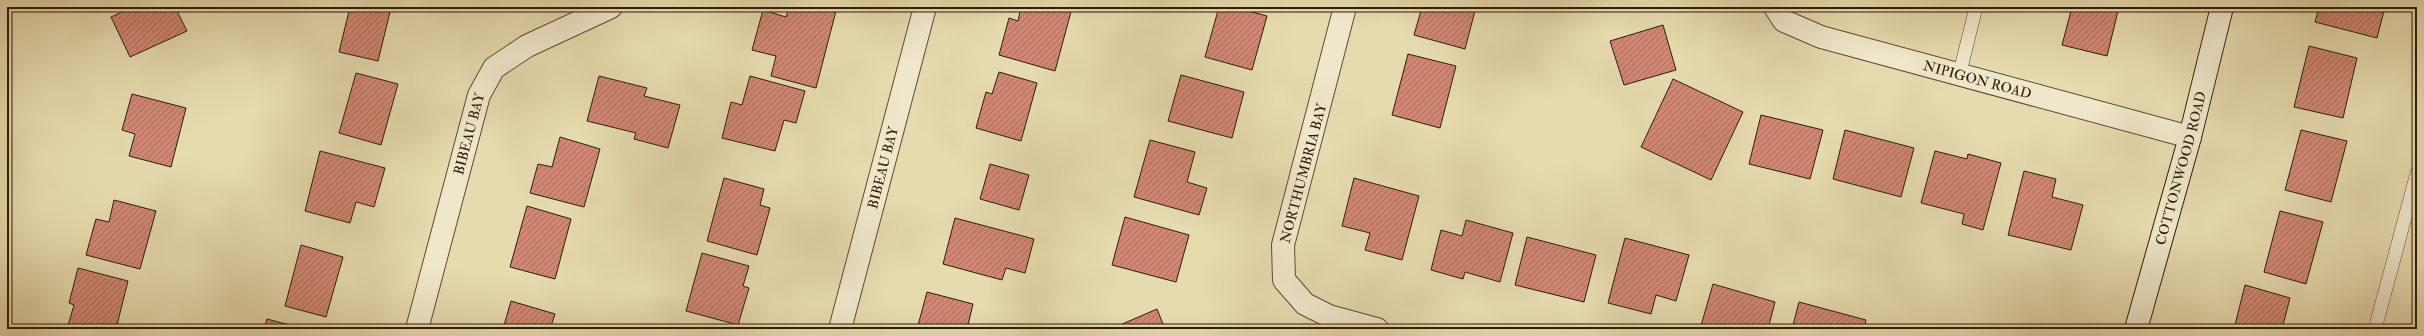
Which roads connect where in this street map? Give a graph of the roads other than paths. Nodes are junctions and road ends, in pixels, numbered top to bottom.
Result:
1 (611, 7) edge
2 (925, 7) edge
3 (1345, 7) edge
4 (1775, 7) edge
5 (1976, 7) edge
6 (2222, 7) edge
7 (1959, 76) junction
8 (2190, 136) junction
9 (2417, 173) edge
10 (417, 329) edge
11 (840, 329) edge
12 (1378, 329) edge
13 (2136, 329) edge
14 (2375, 329) edge

1 - 10 street, BIBEAU BAY
2 - 11 street, BIBEAU BAY
3 - 12 street, NORTHUMBRIA BAY
4 - 7 street, NIPIGON ROAD
5 - 7 lane
6 - 8 street, COTTONWOOD ROAD
7 - 8 street, NIPIGON ROAD
8 - 13 street, COTTONWOOD ROAD
9 - 14 lane

